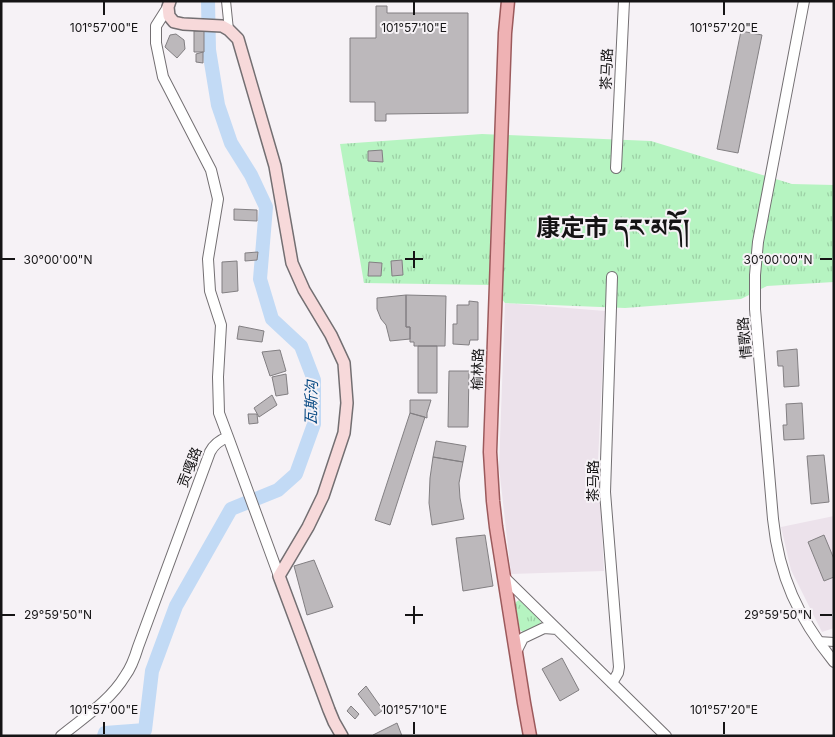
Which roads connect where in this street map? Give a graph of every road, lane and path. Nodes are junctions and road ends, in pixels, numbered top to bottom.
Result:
1 (226, 1) edge
2 (508, 1) edge
3 (624, 1) edge
4 (804, 1) edge
5 (169, 4) edge
6 (225, 28) junction
7 (616, 168) dead end
8 (612, 277) dead end
9 (228, 437) junction
10 (279, 576) junction
11 (504, 577) junction
12 (557, 629) junction
13 (818, 641) junction
14 (834, 642) edge
15 (516, 652) junction
16 (834, 662) edge
17 (612, 682) junction
18 (61, 736) edge
19 (342, 736) edge
20 (530, 736) edge
21 (666, 736) edge

1 - 6 street
2 - 11 main road, 榆林路
3 - 7 street, 茶马路
4 - 13 street, 情歌路
5 - 6 main road
5 - 9 street
6 - 10 main road
8 - 17 street, 茶马路
9 - 10 street
9 - 18 street, 贡嘎路
10 - 19 main road
11 - 12 street
11 - 15 main road, 榆林路
12 - 15 street
12 - 17 street
13 - 14 street
13 - 16 street, 情歌路
15 - 20 main road, 榆林路
17 - 21 street

